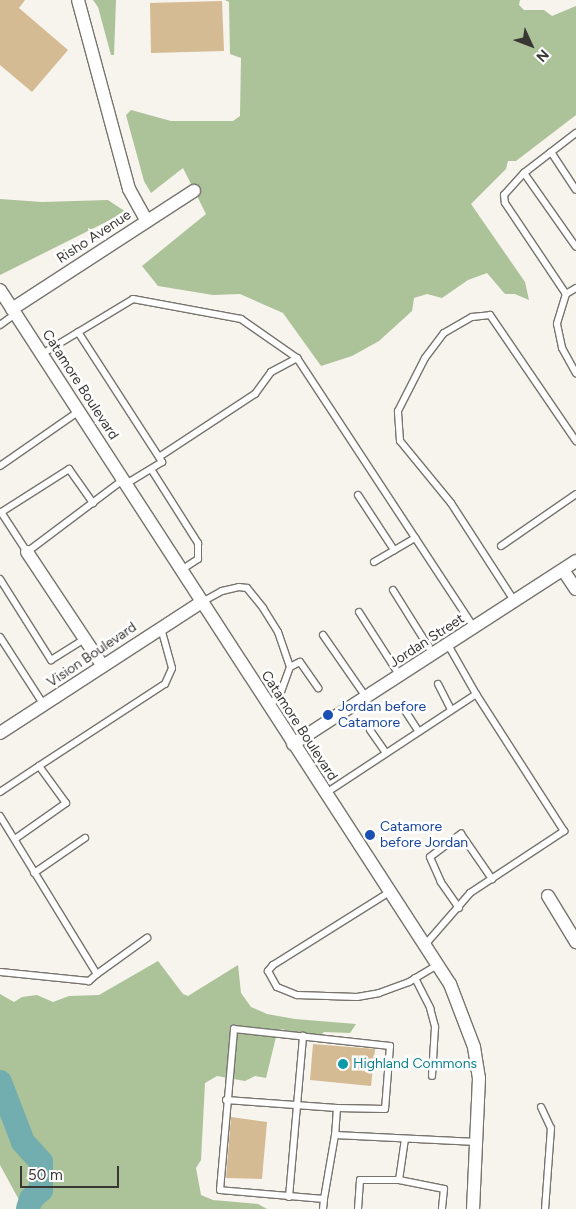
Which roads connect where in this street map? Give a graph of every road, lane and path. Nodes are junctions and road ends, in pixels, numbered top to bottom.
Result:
1 (78, 0) edge
2 (576, 133) edge
3 (551, 152) junction
4 (524, 173) junction
5 (576, 190) edge
6 (194, 191) dead end
7 (147, 221) junction
8 (576, 247) edge
9 (576, 288) edge
10 (0, 290) edge
11 (566, 294) junction
12 (14, 312) junction
13 (0, 325) edge
14 (78, 332) junction
15 (42, 354) junction
16 (297, 358) junction
17 (576, 373) edge
18 (79, 411) junction
19 (576, 441) edge
20 (159, 457) junction
21 (0, 466) edge
22 (151, 469) junction
23 (125, 482) junction
24 (576, 494) edge
25 (358, 495) dead end
26 (93, 503) junction
27 (1, 512) edge
28 (415, 538) junction
29 (501, 546) dead end
30 (394, 550) junction
31 (26, 552) junction
32 (576, 561) edge
33 (374, 562) dead end
34 (181, 570) junction
35 (563, 570) junction
36 (0, 579) edge
37 (576, 589) edge
38 (393, 590) dead end
39 (202, 602) junction
40 (515, 602) junction
41 (359, 612) dead end
42 (161, 628) junction
43 (475, 628) junction
44 (323, 635) dead end
45 (0, 638) edge
46 (84, 639) junction
47 (448, 645) junction
48 (433, 654) junction
49 (102, 665) junction
50 (290, 667) junction
51 (400, 676) junction
52 (438, 684) dead end
53 (318, 688) dead end
54 (476, 694) junction
55 (366, 697) junction
56 (44, 705) junction
57 (269, 707) junction
58 (404, 709) dead end
59 (452, 710) junction
60 (370, 730) dead end
61 (418, 732) junction
62 (0, 733) edge
63 (293, 744) junction
64 (386, 753) junction
65 (39, 766) junction
66 (0, 792) edge
67 (325, 793) junction
68 (0, 816) edge
69 (85, 838) dead end
70 (15, 839) junction
71 (34, 874) junction
72 (492, 879) junction
73 (388, 893) junction
74 (548, 896) dead end
75 (459, 908) junction
76 (147, 938) dead end
77 (576, 942) edge
78 (424, 946) junction
79 (437, 965) junction
80 (0, 972) edge
81 (98, 974) junction
82 (415, 978) junction
83 (303, 1036) junction
84 (432, 1076) dead end
85 (226, 1100) junction
86 (297, 1105) junction
87 (541, 1107) dead end
88 (337, 1108) junction
89 (335, 1135) junction
90 (405, 1139) junction
91 (477, 1142) junction
92 (399, 1180) junction
93 (289, 1197) junction
94 (324, 1199) junction
95 (323, 1209) edge
96 (358, 1209) edge
97 (442, 1209) edge
98 (473, 1209) edge
99 (545, 1209) edge

1 - 7 street
2 - 3 lane
3 - 4 lane
3 - 5 lane
4 - 8 lane
4 - 11 lane
6 - 7 street, Risho Avenue
7 - 12 street, Risho Avenue
9 - 11 lane
10 - 12 street, Catamore Boulevard
11 - 17 lane
12 - 13 lane
12 - 15 street, Catamore Boulevard
14 - 15 lane
14 - 16 lane
14 - 20 lane
15 - 18 street, Catamore Boulevard
16 - 20 lane
16 - 28 lane
18 - 21 lane
18 - 23 street, Catamore Boulevard
19 - 40 lane
20 - 22 lane
22 - 23 lane
22 - 34 lane
23 - 26 lane
23 - 34 street, Catamore Boulevard
24 - 29 lane
25 - 30 lane
26 - 27 lane
26 - 31 lane
27 - 31 lane
28 - 30 lane
28 - 43 lane
30 - 33 lane
31 - 46 street
32 - 35 street, Jordan Street
34 - 39 street, Catamore Boulevard
35 - 37 street
35 - 40 street, Jordan Street
36 - 46 lane
38 - 48 lane
39 - 42 street, Vision Boulevard
39 - 50 lane
39 - 57 street, Catamore Boulevard
40 - 43 street, Jordan Street
41 - 51 lane
42 - 49 street, Vision Boulevard
42 - 65 lane
43 - 47 street, Jordan Street
44 - 55 lane
45 - 56 lane
46 - 49 street
47 - 48 street, Jordan Street
47 - 54 lane
48 - 51 street, Jordan Street
49 - 56 street, Vision Boulevard
50 - 53 lane
50 - 57 lane
51 - 55 street, Jordan Street
52 - 59 lane
54 - 59 lane
54 - 72 lane
55 - 63 street, Jordan Street
56 - 62 street, Vision Boulevard
57 - 63 street, Catamore Boulevard
58 - 61 lane
59 - 61 lane
60 - 64 lane
61 - 64 lane
63 - 67 street, Catamore Boulevard
64 - 67 lane
65 - 66 lane
65 - 70 lane
67 - 73 street, Catamore Boulevard
68 - 70 lane
69 - 71 lane
70 - 71 lane
71 - 81 lane
72 - 75 lane
72 - 75 lane
73 - 78 street, Catamore Boulevard
73 - 82 lane
74 - 77 street
75 - 78 lane
76 - 81 lane
78 - 79 street, Catamore Boulevard
79 - 82 lane
79 - 91 street, Catamore Boulevard
80 - 81 lane
82 - 84 lane
83 - 85 lane
83 - 86 lane
83 - 88 lane
85 - 86 lane
85 - 93 lane
86 - 88 lane
86 - 93 lane
87 - 99 lane
88 - 89 lane
89 - 90 lane
89 - 94 lane
90 - 91 lane
90 - 92 lane
91 - 98 street, Catamore Boulevard
92 - 96 lane
92 - 97 lane
93 - 94 lane
94 - 95 lane

